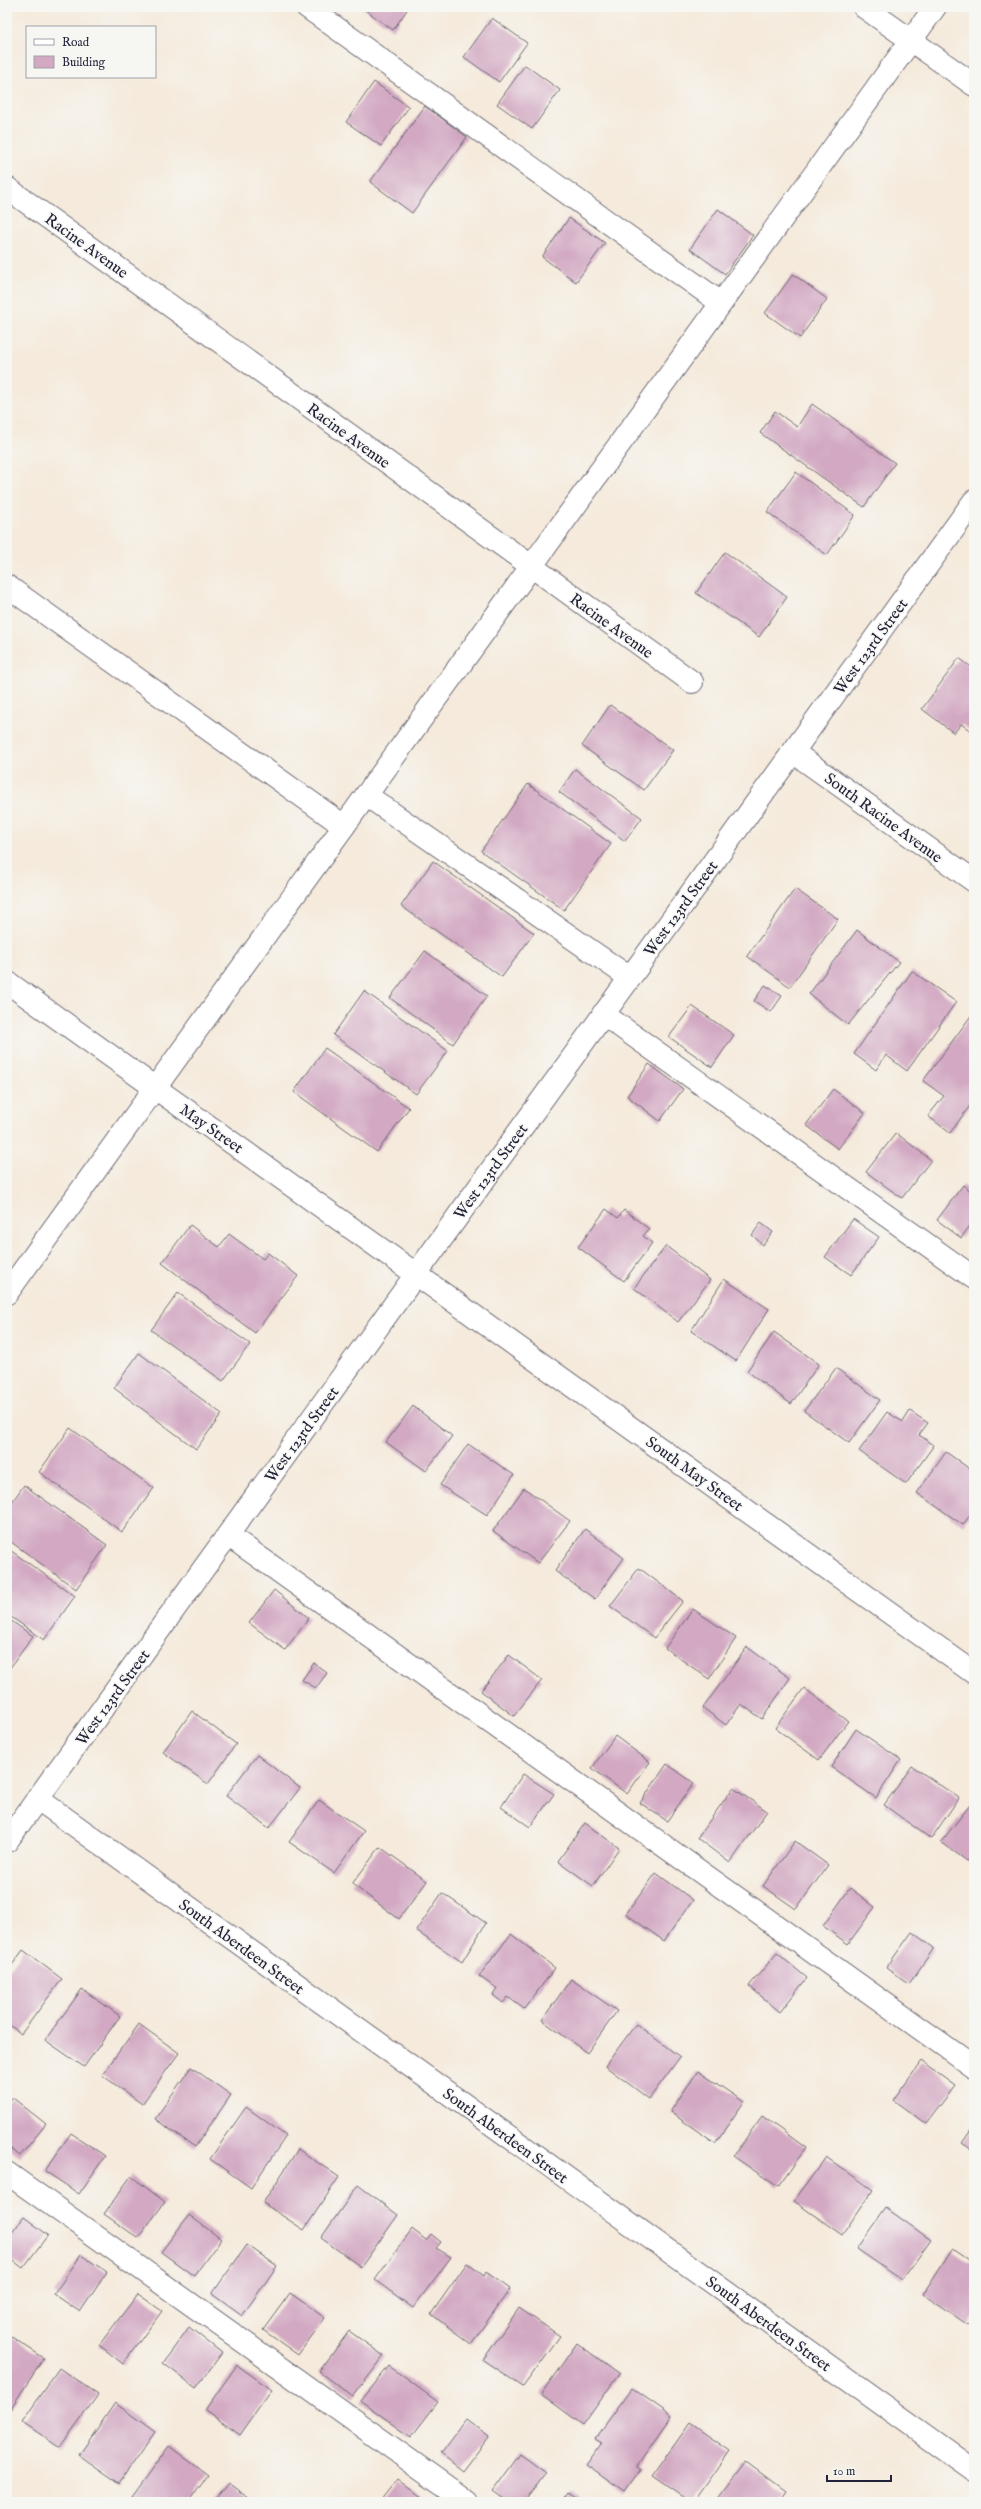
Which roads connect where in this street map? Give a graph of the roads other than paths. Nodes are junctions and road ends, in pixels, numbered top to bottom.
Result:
1 (307, 7) edge
2 (864, 7) edge
3 (935, 7) edge
4 (911, 41) junction
5 (974, 86) edge
6 (7, 188) edge
7 (721, 303) junction
8 (974, 501) edge
9 (531, 567) junction
10 (7, 586) edge
11 (692, 682) dead end
12 (793, 752) junction
13 (366, 795) junction
14 (344, 826) junction
15 (974, 881) edge
16 (630, 978) junction
17 (7, 982) edge
18 (604, 1014) junction
19 (156, 1088) junction
20 (416, 1274) junction
21 (974, 1278) edge
22 (7, 1293) edge
23 (228, 1535) junction
24 (974, 1673) edge
25 (38, 1799) junction
26 (7, 1841) edge
27 (974, 2067) edge
28 (7, 2173) edge
29 (974, 2470) edge
30 (468, 2502) edge

1 - 7 street
2 - 4 street
3 - 4 street
4 - 5 street
4 - 7 street
6 - 9 street, Racine Avenue
7 - 9 street
8 - 12 street, West 123rd Street
9 - 11 street, Racine Avenue
9 - 13 street
10 - 14 street
12 - 15 street, South Racine Avenue
12 - 16 street, West 123rd Street
13 - 14 street
13 - 16 street
14 - 19 street
16 - 18 street, West 123rd Street
17 - 19 street, May Street
18 - 20 street, West 123rd Street
18 - 21 street
19 - 20 street, May Street
19 - 22 street
20 - 23 street, West 123rd Street
20 - 24 street, South May Street
23 - 25 street, West 123rd Street
23 - 27 street
25 - 26 street, West 123rd Street
25 - 29 street, South Aberdeen Street
28 - 30 street

